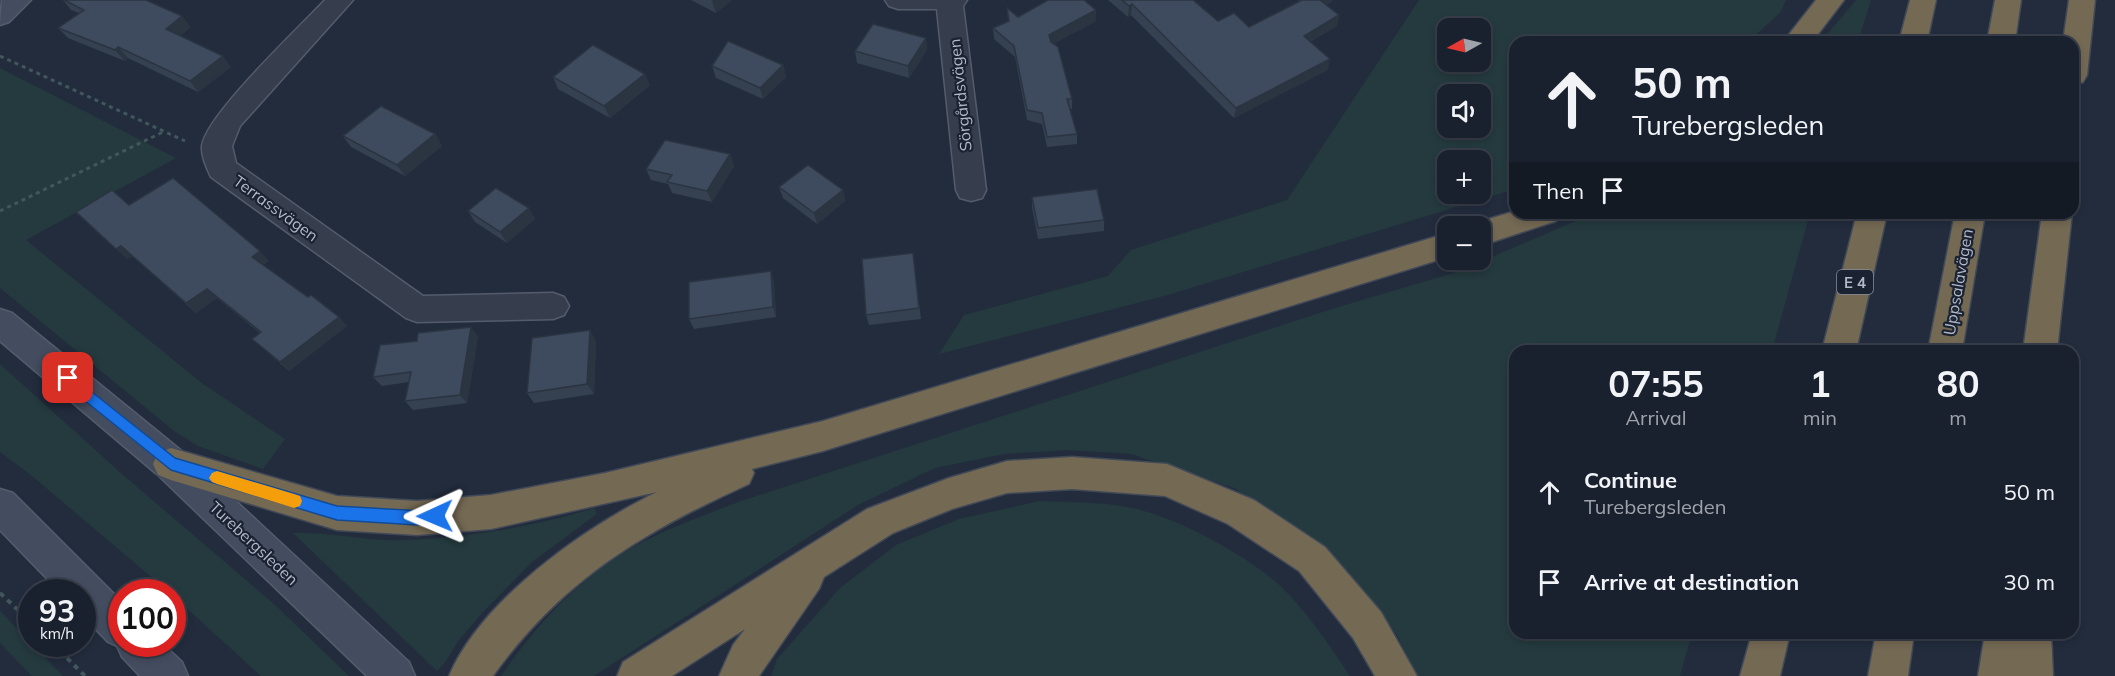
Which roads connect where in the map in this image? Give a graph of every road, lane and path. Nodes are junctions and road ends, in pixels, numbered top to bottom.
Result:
1 (18, 0) edge
2 (340, 0) edge
3 (898, 0) edge
4 (951, 0) edge
5 (1831, 0) edge
6 (1923, 0) edge
7 (2008, 0) edge
8 (2082, 0) edge
9 (0, 16) edge
10 (1802, 36) edge
11 (1914, 36) edge
12 (2002, 36) edge
13 (2078, 36) edge
14 (0, 56) edge
15 (164, 132) junction
16 (217, 146) junction
17 (971, 190) dead end
18 (0, 211) edge
19 (1526, 219) edge
20 (1871, 219) edge
21 (1969, 219) edge
22 (2056, 219) edge
23 (1491, 230) edge
24 (1437, 248) edge
25 (554, 306) dead end
26 (0, 322) edge
27 (1840, 345) edge
28 (1947, 345) edge
29 (2041, 345) edge
30 (823, 436) junction
31 (171, 464) junction
32 (0, 504) edge
33 (817, 561) junction
34 (0, 593) edge
35 (18, 610) edge
36 (108, 614) edge
37 (1769, 639) edge
38 (1894, 639) edge
39 (2003, 639) edge
40 (2032, 639) edge
41 (66, 657) edge
42 (149, 657) edge
43 (85, 676) edge
44 (168, 676) edge
45 (395, 676) edge
46 (469, 676) edge
47 (637, 676) edge
48 (739, 676) edge
49 (1397, 676) edge
50 (1760, 676) edge
51 (1888, 676) edge
52 (1998, 676) edge
53 (2034, 676) edge

1 - 9 main road
2 - 16 street
3 - 4 street
4 - 17 street, Sörgårdsvägen
5 - 10 highway
6 - 11 highway
7 - 12 highway
8 - 13 highway
14 - 15 path
15 - 16 path
15 - 18 path
16 - 25 street, Terrassvägen
19 - 23 highway
20 - 27 highway, E 4
21 - 28 highway, Uppsalavägen
22 - 29 highway
24 - 30 highway
26 - 31 main road, Turebergsleden
30 - 31 highway
30 - 46 highway
31 - 45 main road, Turebergsleden
32 - 36 main road
33 - 47 highway
33 - 48 highway
33 - 49 highway
34 - 35 path
37 - 50 highway
38 - 51 highway
39 - 52 highway
40 - 53 highway
41 - 43 path
42 - 44 main road

